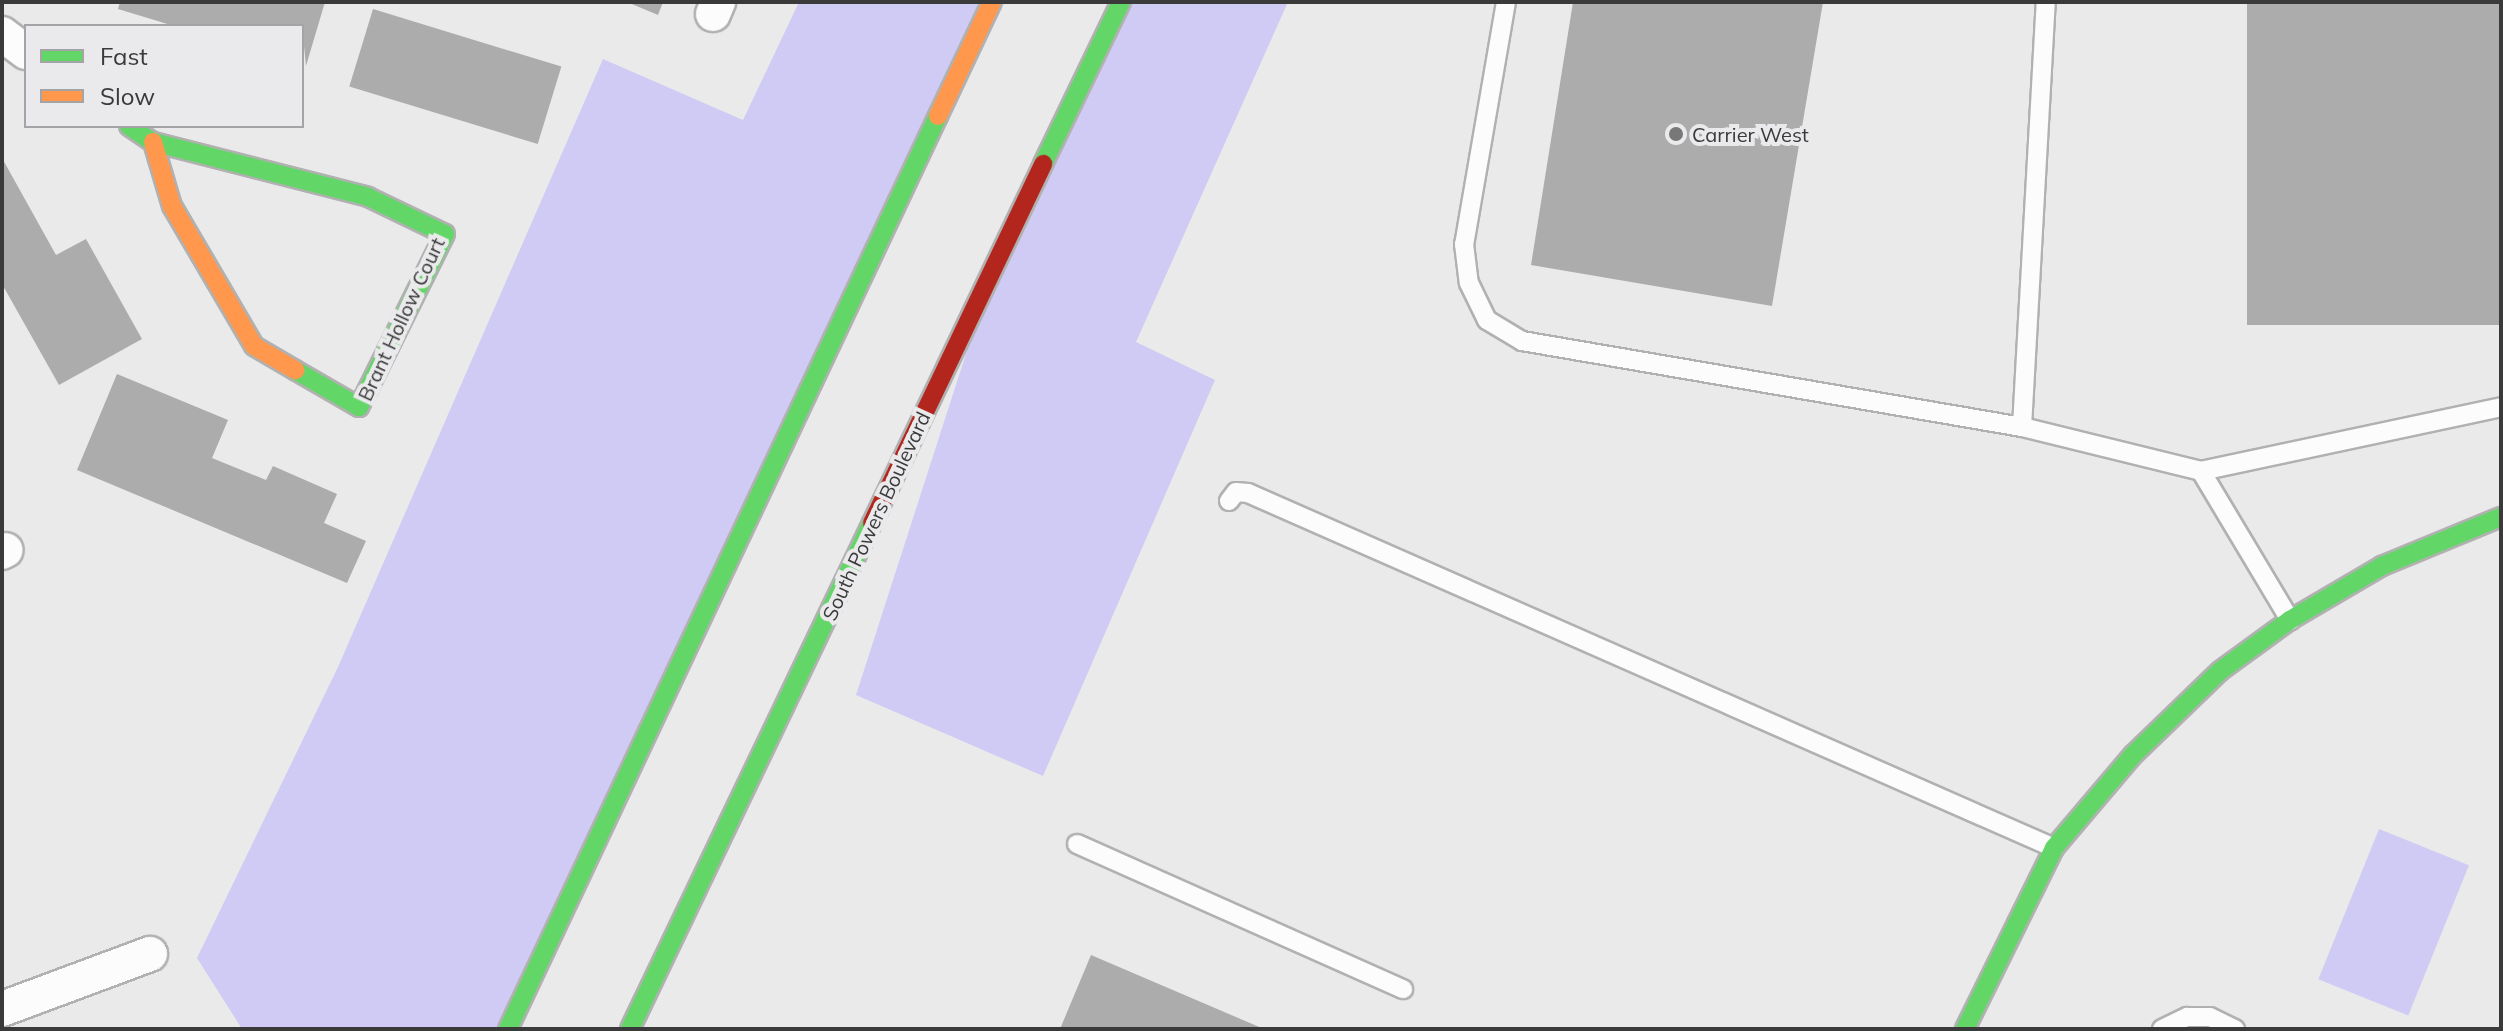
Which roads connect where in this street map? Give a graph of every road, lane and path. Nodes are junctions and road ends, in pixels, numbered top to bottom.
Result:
1 (992, 2) edge
2 (1121, 2) edge
3 (1506, 2) edge
4 (2046, 2) edge
5 (2, 34) edge
6 (24, 50) edge
7 (132, 128) edge
8 (153, 142) junction
9 (2501, 407) edge
10 (2022, 427) junction
11 (2201, 471) junction
12 (1229, 501) dead end
13 (2501, 517) edge
14 (2290, 620) junction
15 (1077, 844) dead end
16 (2054, 848) junction
17 (150, 954) dead end
18 (1403, 989) dead end
19 (2, 1009) edge
20 (508, 1029) edge
21 (630, 1029) edge
22 (1965, 1029) edge
23 (2162, 1029) edge
24 (2235, 1029) edge

1 - 20 main road
2 - 21 main road, South Powers Boulevard
3 - 10 lane
4 - 10 lane
5 - 6 street
7 - 8 main road, Brant Hollow Court
8 - 8 main road, Brant Hollow Court
9 - 11 lane
10 - 11 lane
11 - 14 lane
12 - 16 lane
13 - 14 main road
14 - 16 main road
15 - 18 lane
16 - 22 main road
17 - 19 street
23 - 24 lane

